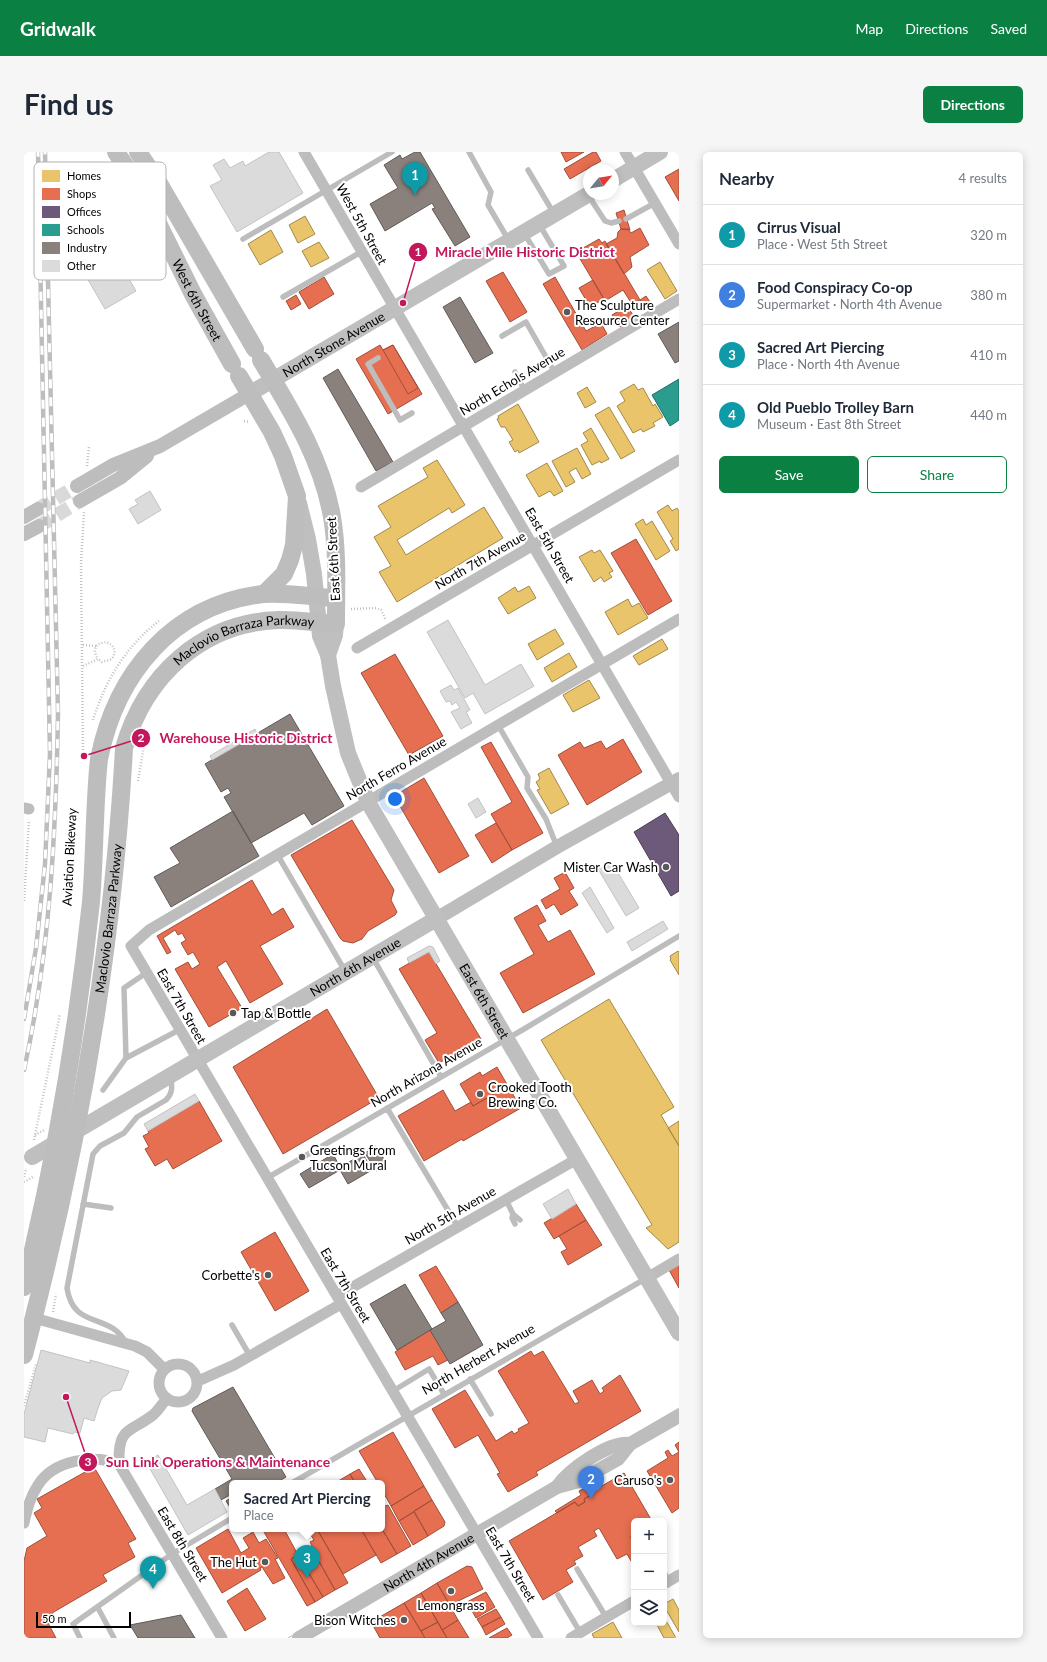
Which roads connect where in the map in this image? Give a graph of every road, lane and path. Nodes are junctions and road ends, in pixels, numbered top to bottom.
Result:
1 (116, 152) edge
2 (138, 152) edge
3 (304, 152) edge
4 (392, 152) edge
5 (469, 152) edge
6 (626, 152) edge
7 (660, 152) edge
8 (123, 162) edge
9 (145, 162) edge
10 (634, 167) junction
11 (528, 170) dead end
12 (619, 176) edge
13 (327, 190) junction
14 (166, 196) edge
15 (583, 198) edge
16 (592, 200) edge
17 (655, 203) junction
18 (555, 215) junction
19 (626, 219) dead end
20 (619, 222) dead end
21 (539, 224) junction
22 (524, 233) junction
23 (166, 239) edge
24 (242, 240) dead end
25 (509, 241) junction
26 (679, 244) edge
27 (361, 252) junction
28 (283, 297) dead end
29 (679, 299) edge
30 (395, 309) junction
31 (502, 336) dead end
32 (378, 358) dead end
33 (554, 371) junction
34 (515, 372) dead end
35 (273, 380) junction
36 (524, 389) junction
37 (249, 394) junction
38 (412, 413) dead end
39 (244, 421) dead end
40 (254, 424) dead end
41 (464, 427) junction
42 (160, 446) junction
43 (679, 460) edge
44 (77, 486) tunnel mouth
45 (360, 487) dead end
46 (297, 496) junction
47 (80, 501) tunnel mouth
48 (38, 509) tunnel mouth
49 (24, 517) edge
50 (38, 526) tunnel mouth
51 (82, 533) dead end
52 (24, 534) edge
53 (534, 545) junction
54 (264, 594) junction
55 (316, 597) junction
56 (336, 598) junction
57 (161, 620) dead end
58 (679, 620) edge
59 (334, 621) junction
60 (390, 629) junction
61 (83, 645) junction
62 (96, 646) junction
63 (358, 648) dead end
64 (98, 659) junction
65 (602, 664) junction
66 (83, 666) junction
67 (498, 725) junction
68 (91, 726) dead end
69 (146, 732) dead end
70 (88, 738) dead end
71 (83, 751) junction
72 (83, 758) dead end
73 (675, 781) edge
74 (138, 783) dead end
75 (679, 797) edge
76 (368, 802) junction
77 (27, 809) edge
78 (557, 847) junction
79 (277, 854) junction
80 (24, 901) edge
81 (436, 919) junction
82 (679, 936) edge
83 (131, 946) joint
84 (372, 956) junction
85 (345, 972) junction
86 (146, 973) junction
87 (62, 1009) dead end
88 (179, 1030) junction
89 (507, 1039) junction
90 (126, 1058) junction
91 (198, 1060) junction
92 (171, 1076) junction
93 (441, 1076) junction
94 (103, 1090) dead end
95 (388, 1108) junction
96 (31, 1154) junction
97 (577, 1159) junction
98 (24, 1177) edge
99 (267, 1178) junction
100 (506, 1200) junction
101 (84, 1204) junction
102 (111, 1208) dead end
103 (518, 1222) dead end
104 (458, 1227) junction
105 (679, 1259) edge
106 (647, 1278) junction
107 (24, 1287) edge
108 (339, 1300) junction
109 (34, 1318) junction
110 (232, 1325) dead end
111 (679, 1333) edge
112 (126, 1343) junction
113 (250, 1356) junction
114 (30, 1358) edge
115 (164, 1369) junction
116 (470, 1379) junction
117 (198, 1381) junction
118 (392, 1391) junction
119 (444, 1394) junction
120 (167, 1398) junction
121 (24, 1406) edge
122 (491, 1414) dead end
123 (407, 1416) junction
124 (679, 1416) edge
125 (119, 1464) junction
126 (297, 1480) edge
127 (229, 1520) edge
128 (24, 1523) edge
129 (477, 1534) junction
130 (172, 1554) junction
131 (577, 1569) dead end
132 (558, 1595) dead end
133 (631, 1603) edge
134 (98, 1608) junction
135 (606, 1618) junction
136 (576, 1635) edge
137 (80, 1638) edge
138 (114, 1638) edge
139 (222, 1638) edge
140 (299, 1638) edge
141 (538, 1638) edge

1 - 8 main road, West 6th Street
2 - 9 main road, West 6th Street
3 - 13 street, West 5th Street
4 - 13 lane
5 - 25 lane
6 - 10 street
7 - 10 main road
10 - 12 main road
10 - 17 street
11 - 18 lane
13 - 24 lane
13 - 27 street, West 5th Street
14 - 35 main road, West 6th Street
15 - 18 main road, North Stone Avenue
16 - 20 lane
17 - 19 lane
17 - 26 street
18 - 21 main road, North Stone Avenue
21 - 22 main road, North Stone Avenue
21 - 22 lane
22 - 25 main road, North Stone Avenue
23 - 37 main road, West 6th Street
25 - 30 main road, North Stone Avenue
27 - 28 lane
27 - 30 street, West 5th Street
29 - 33 street, North Echols Avenue
30 - 35 main road, North Stone Avenue
30 - 41 street, East 5th Street
31 - 33 lane
32 - 38 lane
33 - 36 street, North Echols Avenue
34 - 36 lane
35 - 37 main road, North Stone Avenue
35 - 56 main road, East 6th Street
36 - 41 street, North Echols Avenue
37 - 42 street, North Stone Avenue
37 - 46 main road, East 6th Street
39 - 40 path
41 - 45 street, North Echols Avenue
41 - 53 street, East 5th Street
42 - 44 street, North Stone Avenue
42 - 47 street, North Stone Avenue
43 - 53 street, North 7th Avenue
46 - 54 main road
46 - 55 main road, East 6th Street
48 - 49 street
50 - 52 street
51 - 61 path
53 - 60 street, North 7th Avenue
53 - 65 street, East 5th Street
54 - 55 main road, Maclovio Barraza Parkway
54 - 107 main road, Maclovio Barraza Parkway
55 - 56 main road, Maclovio Barraza Parkway
55 - 59 main road, East 6th Street
56 - 59 main road, East 6th Street
57 - 68 path
58 - 65 street, North Ferro Avenue
59 - 60 path
59 - 76 main road, East 6th Street
59 - 109 main road, Maclovio Barraza Parkway
60 - 63 street, North 7th Avenue
61 - 62 path
61 - 66 path
62 - 64 path
62 - 64 path
64 - 66 path
65 - 67 street, North Ferro Avenue
65 - 73 street, East 5th Street
66 - 71 path
67 - 76 street, North Ferro Avenue
67 - 78 lane
69 - 74 path
70 - 71 path
71 - 72 path
73 - 75 street, East 5th Street
73 - 78 street, North 6th Avenue
76 - 79 street, North Ferro Avenue
76 - 81 main road, East 6th Street
77 - 80 path
78 - 81 street, North 6th Avenue
79 - 83 street, North Ferro Avenue
79 - 85 lane
81 - 84 main road, North 6th Avenue
81 - 89 main road, East 6th Street
82 - 89 lane, North Arizona Avenue
83 - 86 street, East 7th Street
84 - 85 main road, North 6th Avenue
84 - 93 lane
85 - 91 main road, North 6th Avenue
86 - 88 street, East 7th Street
86 - 90 lane
87 - 96 path
88 - 90 lane
88 - 91 street, East 7th Street
89 - 93 lane, North Arizona Avenue
89 - 97 main road, East 6th Street
90 - 94 lane
91 - 92 main road, North 6th Avenue
91 - 99 street, East 7th Street
92 - 96 main road, North 6th Avenue
92 - 101 lane
93 - 95 lane, North Arizona Avenue
95 - 99 lane, North Arizona Avenue
95 - 104 lane
96 - 98 path
97 - 100 street, North 5th Avenue
97 - 106 main road, East 6th Street
99 - 108 street, East 7th Street
100 - 103 lane
100 - 104 street, North 5th Avenue
101 - 102 lane
101 - 112 lane
104 - 108 street, North 5th Avenue
105 - 106 street, North Herbert Avenue
106 - 111 main road, East 6th Street
106 - 116 lane, North Herbert Avenue
108 - 113 street, North 5th Avenue
108 - 118 street, East 7th Street
109 - 112 street
109 - 114 main road, Maclovio Barraza Parkway
110 - 113 lane
112 - 115 street
113 - 117 street, North 5th Avenue
114 - 121 path
115 - 117 street
115 - 120 street
116 - 119 lane, North Herbert Avenue
116 - 122 lane
117 - 120 street
118 - 119 lane
118 - 123 street, East 7th Street
119 - 123 lane, North Herbert Avenue
120 - 125 street
123 - 126 lane, North Herbert Avenue
123 - 129 street, East 7th Street
124 - 129 street, North 4th Avenue
125 - 128 street
125 - 130 street, East 8th Street
127 - 130 lane
129 - 140 street, North 4th Avenue
129 - 141 street, East 7th Street
130 - 134 lane
130 - 139 street, East 8th Street
131 - 135 lane
132 - 136 lane
133 - 135 street
134 - 137 lane
134 - 138 lane
135 - 136 street

